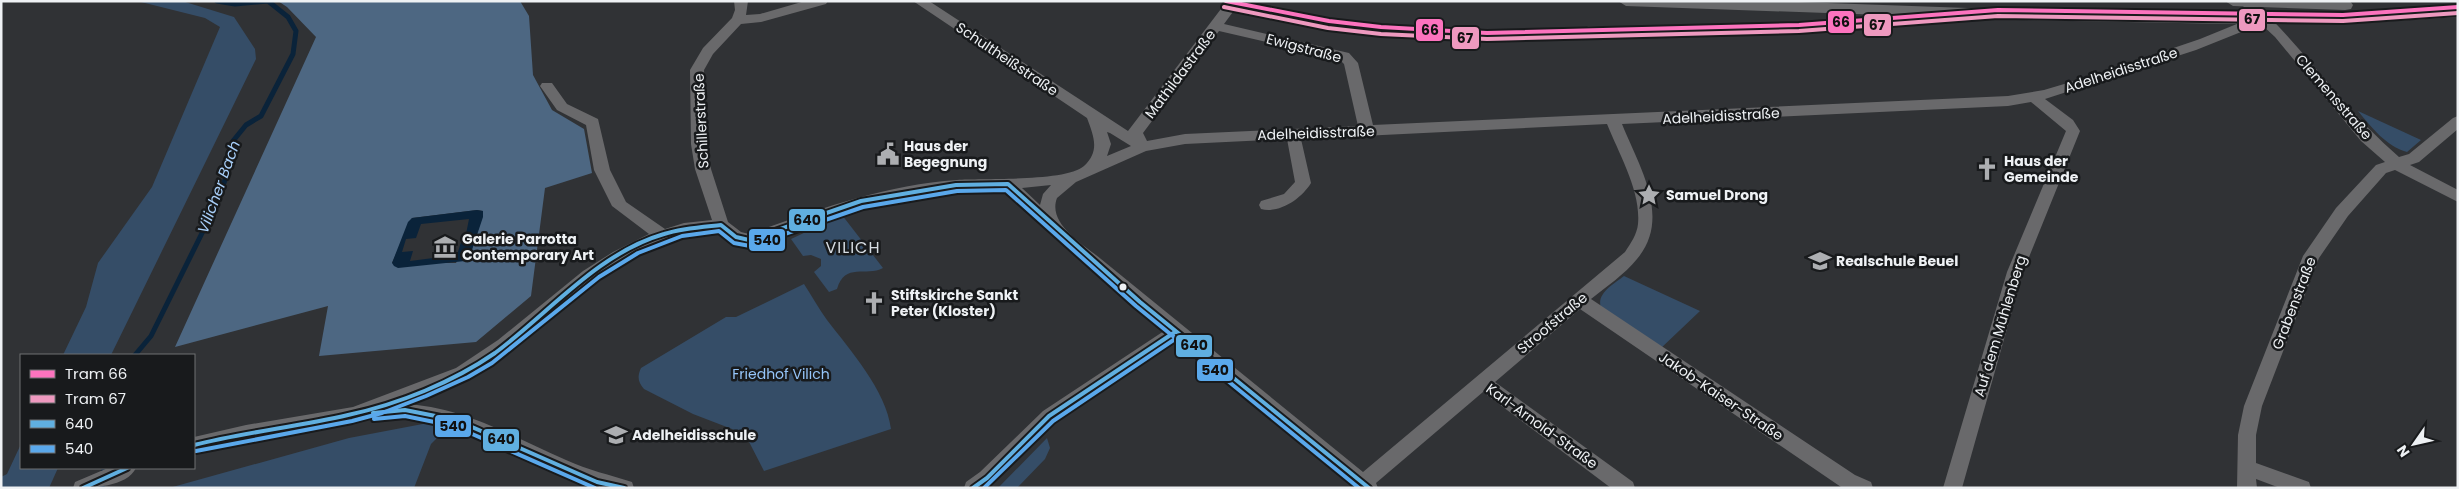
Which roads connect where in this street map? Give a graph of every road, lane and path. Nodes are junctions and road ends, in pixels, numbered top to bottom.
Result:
1 (741, 1) edge
2 (821, 1) edge
3 (920, 1) edge
4 (1234, 1) edge
5 (1626, 1) edge
6 (2429, 1) edge
7 (2241, 2) edge
8 (2458, 12) edge
9 (2261, 19) junction
10 (739, 20) junction
11 (1216, 26) junction
12 (2280, 34) joint
13 (547, 86) dead end
14 (2040, 101) junction
15 (1094, 117) junction
16 (1613, 121) junction
17 (2458, 121) edge
18 (1367, 131) junction
19 (1293, 134) junction
20 (1143, 146) junction
21 (2397, 164) junction
22 (1087, 170) junction
23 (1071, 178) junction
24 (1008, 184) junction
25 (2458, 197) edge
26 (1267, 205) dead end
27 (721, 225) junction
28 (1052, 228) junction
29 (661, 235) junction
30 (1579, 300) junction
31 (1175, 332) junction
32 (1482, 382) junction
33 (425, 388) junction
34 (427, 413) junction
35 (351, 415) junction
36 (195, 445) edge
37 (2246, 467) junction
38 (122, 470) edge
39 (1366, 485) edge
40 (83, 488) edge
41 (625, 488) edge
42 (973, 488) edge
43 (1626, 488) edge
44 (1864, 488) edge
45 (1952, 488) edge
46 (2247, 488) edge
47 (2302, 488) edge

1 - 10 street
2 - 10 street
3 - 15 street, Schultheißstraße
4 - 11 street, Mathildastraße
5 - 9 main road
6 - 7 main road
7 - 9 street, Clemensstraße
8 - 9 main road
9 - 12 street, Clemensstraße
9 - 14 street, Adelheidisstraße
10 - 27 street, Schillerstraße
11 - 18 street, Ewigstraße
11 - 20 street, Mathildastraße
12 - 21 street, Clemensstraße
13 - 29 street
14 - 16 street, Adelheidisstraße
14 - 45 street, Auf dem Mühlenberg
15 - 20 street, Schultheißstraße
15 - 22 street
16 - 18 street, Adelheidisstraße
16 - 30 street, Stroofstraße
17 - 21 street, Grabenstraße
18 - 19 street, Adelheidisstraße
19 - 20 street, Adelheidisstraße
19 - 26 street
20 - 22 street, Adelheidisstraße
21 - 25 street, Clemensstraße
21 - 37 street, Grabenstraße
22 - 23 street, Adelheidisstraße
23 - 24 street, Adelheidisstraße
23 - 28 street
24 - 27 street, Adelheidisstraße
24 - 28 street
27 - 29 street
28 - 31 street
29 - 33 street
30 - 32 street, Stroofstraße
30 - 44 street, Jakob-Kaiser-Straße
31 - 39 street
31 - 42 street
32 - 39 street, Stroofstraße
32 - 43 street, Karl-Arnold-Straße
33 - 34 street
33 - 35 street
34 - 35 street
34 - 41 street
35 - 36 street
37 - 46 street, Grabenstraße
37 - 47 street
38 - 40 street

